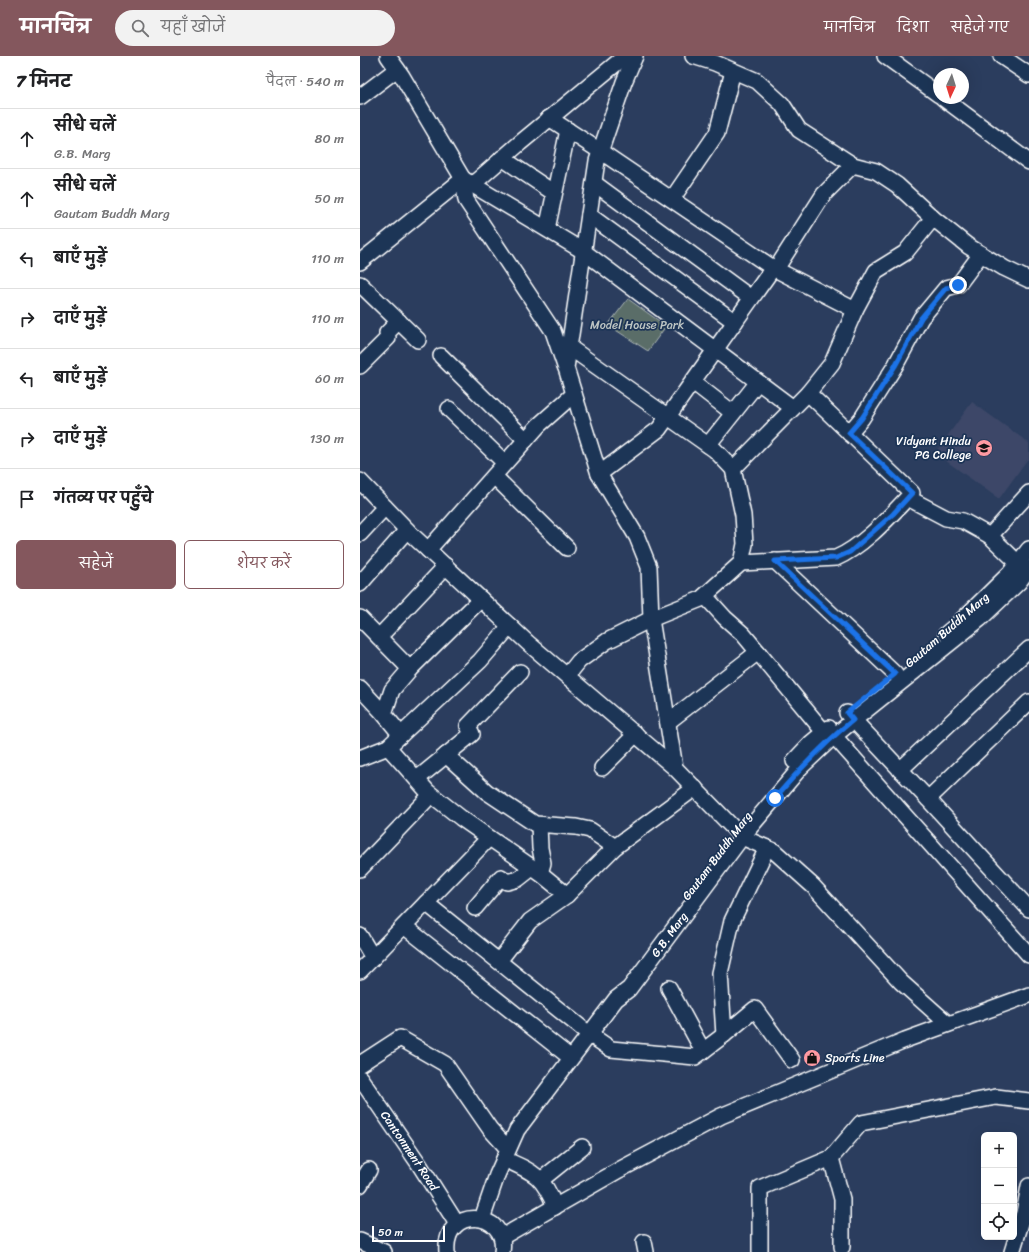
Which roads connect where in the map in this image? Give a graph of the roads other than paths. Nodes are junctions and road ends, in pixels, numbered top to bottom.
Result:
1 (388, 56) edge
2 (694, 56) edge
3 (885, 56) edge
4 (1001, 56) edge
5 (634, 57) edge
6 (397, 69) junction
7 (734, 71) junction
8 (1029, 75) edge
9 (933, 91) edge
10 (360, 97) edge
11 (950, 104) edge
12 (549, 118) junction
13 (568, 130) junction
14 (600, 151) junction
15 (502, 158) junction
16 (1029, 162) edge
17 (853, 164) junction
18 (468, 182) junction
19 (594, 183) junction
20 (554, 193) junction
21 (672, 200) junction
22 (589, 215) junction
23 (933, 218) junction
24 (547, 229) junction
25 (583, 251) junction
26 (982, 254) junction
27 (360, 262) edge
28 (774, 268) junction
29 (1029, 280) edge
30 (360, 284) edge
31 (751, 298) junction
32 (855, 310) junction
33 (399, 321) junction
34 (735, 322) junction
35 (418, 340) dead end
36 (569, 347) junction
37 (715, 350) junction
38 (442, 356) dead end
39 (360, 366) edge
40 (566, 368) junction
41 (693, 382) junction
42 (758, 382) junction
43 (808, 393) junction
44 (574, 394) junction
45 (793, 408) junction
46 (450, 409) dead end
47 (733, 414) junction
48 (668, 417) junction
49 (849, 433) junction
50 (526, 440) junction
51 (708, 445) junction
52 (505, 463) junction
53 (733, 469) junction
54 (599, 474) junction
55 (494, 476) junction
56 (360, 481) edge
57 (1029, 493) edge
58 (908, 498) junction
59 (385, 507) junction
60 (407, 530) junction
61 (360, 534) edge
62 (990, 536) junction
63 (566, 548) dead end
64 (1029, 549) edge
65 (428, 550) junction
66 (775, 561) junction
67 (741, 563) junction
68 (446, 566) junction
69 (1021, 575) edge
70 (360, 584) edge
71 (704, 596) junction
72 (481, 599) junction
73 (360, 618) edge
74 (651, 619) junction
75 (510, 626) junction
76 (379, 637) junction
77 (758, 652) junction
78 (1027, 657) edge
79 (410, 669) junction
80 (520, 672) dead end
81 (895, 674) junction
82 (567, 676) junction
83 (360, 688) edge
84 (1029, 702) edge
85 (384, 714) junction
86 (850, 717) junction
87 (668, 722) junction
88 (636, 734) junction
89 (829, 734) junction
90 (401, 735) junction
91 (388, 747) junction
92 (446, 755) junction
93 (360, 758) edge
94 (602, 768) dead end
95 (675, 768) junction
96 (900, 770) junction
97 (417, 779) junction
98 (695, 788) junction
99 (431, 795) junction
100 (928, 799) junction
101 (539, 824) junction
102 (739, 834) junction
103 (489, 838) junction
104 (615, 847) junction
105 (767, 848) junction
106 (363, 859) edge
107 (536, 870) junction
108 (567, 895) junction
109 (426, 903) junction
110 (475, 908) dead end
111 (1029, 909) edge
112 (404, 926) junction
113 (360, 936) edge
114 (1029, 955) edge
115 (373, 958) junction
116 (499, 962) junction
117 (360, 971) edge
118 (670, 988) dead end
119 (1029, 995) edge
120 (948, 1024) junction
121 (589, 1034) junction
122 (724, 1035) junction
123 (703, 1051) junction
124 (570, 1058) junction
125 (792, 1060) dead end
126 (360, 1064) edge
127 (360, 1078) edge
128 (1029, 1101) edge
129 (582, 1147) dead end
130 (506, 1154) junction
131 (830, 1158) junction
132 (369, 1170) dead end
133 (541, 1180) junction
134 (360, 1185) edge
135 (1029, 1186) edge
136 (555, 1207) junction
137 (482, 1219) junction
138 (457, 1224) junction
139 (360, 1241) edge
140 (502, 1245) edge
141 (842, 1247) dead end
142 (384, 1252) edge
143 (447, 1252) edge
144 (760, 1252) edge
145 (1012, 1252) edge

1 - 6 street
2 - 7 street
3 - 9 street
4 - 8 street
5 - 12 street
5 - 14 street
6 - 10 street
6 - 18 street
7 - 17 street
7 - 21 street
11 - 16 street
12 - 13 street
12 - 15 street
13 - 14 street
13 - 20 street
14 - 19 street
14 - 21 street
15 - 18 street
15 - 20 street
17 - 23 street
17 - 28 street
18 - 24 street
18 - 27 street
18 - 40 street
19 - 22 street
19 - 31 street
20 - 24 street
21 - 28 street
22 - 25 street
22 - 34 street
23 - 26 street
23 - 32 street
24 - 25 street
25 - 36 street
25 - 37 street
26 - 29 street
26 - 49 street
28 - 31 street
28 - 32 street
30 - 33 street
31 - 34 street
32 - 43 street
33 - 35 street
33 - 39 street
34 - 37 street
36 - 40 street
36 - 48 street
37 - 41 street
37 - 42 street
38 - 50 street
40 - 44 street
41 - 47 street
41 - 48 street
42 - 45 street
42 - 47 street
43 - 45 street
43 - 49 street
44 - 50 street
44 - 54 street
45 - 53 street
46 - 52 street
47 - 51 street
48 - 51 street
48 - 54 street
49 - 58 street
50 - 52 street
51 - 53 street
52 - 55 street
53 - 67 street
54 - 74 street
55 - 63 street
55 - 65 street
56 - 59 street
57 - 62 street
58 - 62 street
58 - 66 street
59 - 60 street
59 - 61 street
60 - 65 street
60 - 70 street
62 - 69 street
64 - 69 street, Gautam Buddh Marg
65 - 68 street
66 - 67 street
66 - 81 street
67 - 71 street
68 - 72 street
68 - 76 street
69 - 81 street, Gautam Buddh Marg
69 - 86 street
71 - 74 street
71 - 77 street
72 - 75 street
72 - 79 street
73 - 76 street
74 - 82 street
74 - 87 street
75 - 82 street
75 - 90 street
76 - 79 street
77 - 87 street
77 - 89 street
78 - 96 street
79 - 85 street
80 - 92 street
81 - 86 street, Gautam Buddh Marg
82 - 88 street
83 - 85 street
84 - 100 street
85 - 90 street
86 - 89 street
86 - 96 street
87 - 95 street
88 - 94 street
88 - 95 street
89 - 102 street, Gautam Buddh Marg
89 - 114 street
90 - 91 street
91 - 93 street
91 - 97 street
92 - 97 street
92 - 101 street
95 - 98 street
96 - 100 street
97 - 99 street
98 - 102 street
98 - 104 street
99 - 103 street
99 - 106 street
100 - 111 street
101 - 104 street
101 - 107 street
102 - 105 street
102 - 121 street, Gautam Buddh Marg
103 - 107 street
103 - 109 street
104 - 108 street
105 - 120 street
105 - 122 street
107 - 108 street
107 - 110 street
108 - 116 street
109 - 112 street
109 - 116 street
112 - 115 street
112 - 124 street
113 - 115 street
115 - 117 street
116 - 121 street
118 - 123 street
119 - 120 street
120 - 136 street
121 - 123 street
121 - 124 street, Gautam Buddh Marg
122 - 123 street
122 - 125 street
124 - 130 street, Gautam Buddh Marg
126 - 130 street
127 - 138 street, Cantonment Road
128 - 131 street
129 - 133 street
130 - 133 street
130 - 137 street, Gautam Buddh Marg
131 - 141 street
131 - 144 street
132 - 134 street
133 - 136 street
135 - 145 street
136 - 140 street
137 - 138 street
137 - 140 street
138 - 143 street
139 - 142 street

